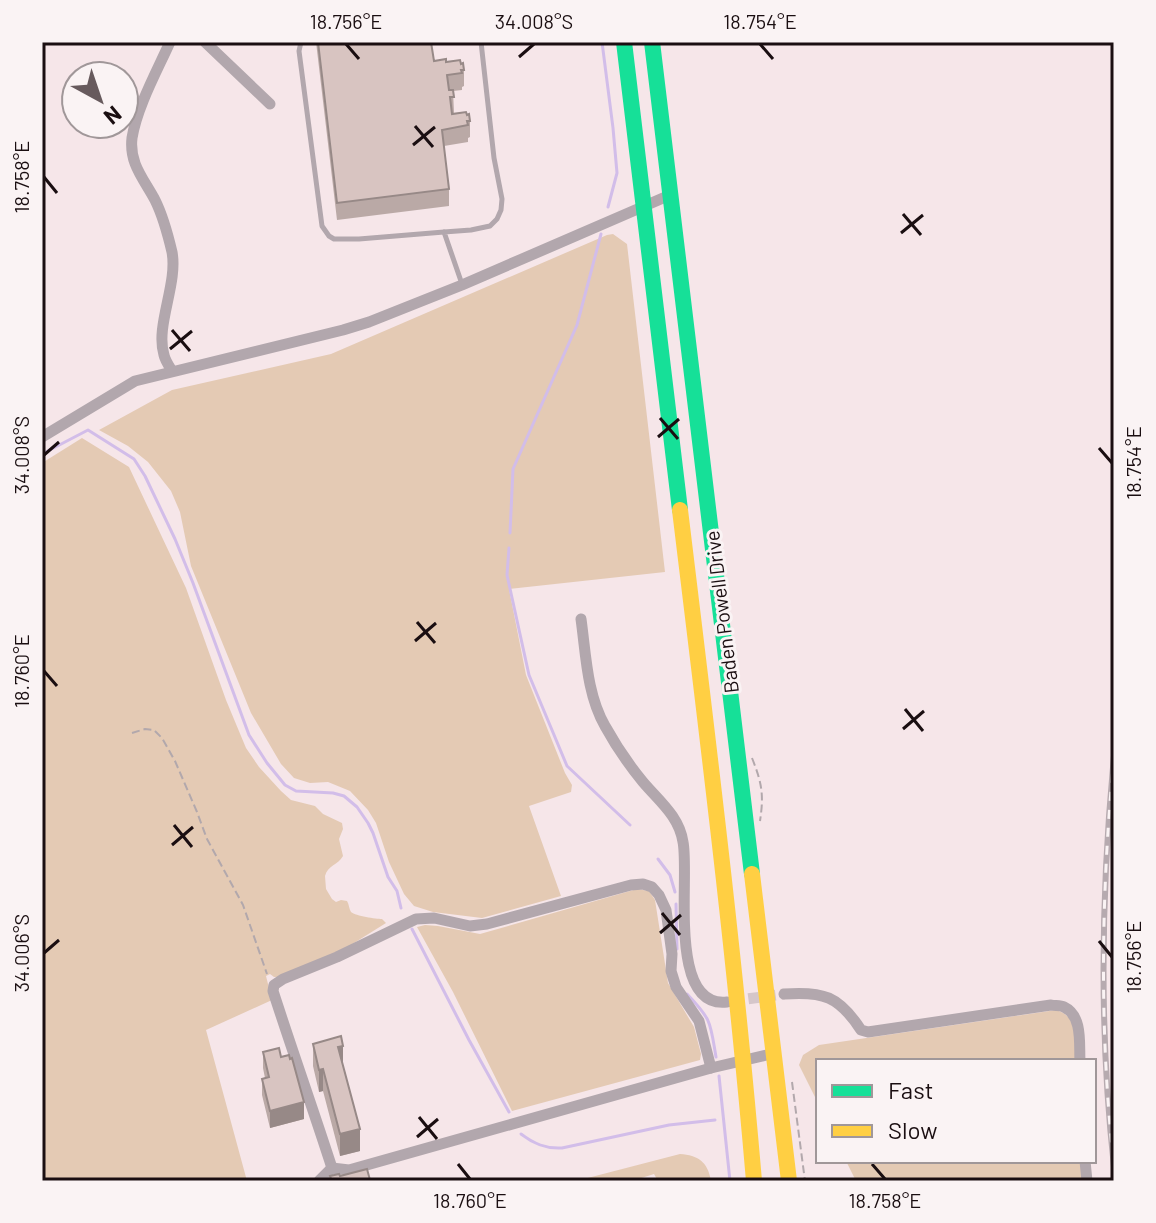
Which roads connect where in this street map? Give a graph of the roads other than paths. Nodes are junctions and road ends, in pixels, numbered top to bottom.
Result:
1 (170, 42) edge
2 (205, 42) edge
3 (301, 42) edge
4 (481, 42) edge
5 (624, 42) edge
6 (652, 42) edge
7 (270, 104) dead end
8 (670, 195) junction
9 (644, 206) junction
10 (444, 232) junction
11 (462, 285) junction
12 (172, 371) junction
13 (42, 437) edge
14 (581, 619) dead end
15 (659, 895) junction
16 (685, 905) junction
17 (784, 994) tunnel mouth
18 (727, 1002) tunnel mouth
19 (775, 1053) junction
20 (1080, 1059) edge
21 (744, 1060) junction
22 (711, 1068) junction
23 (332, 1168) junction
24 (319, 1181) edge
25 (754, 1181) edge
26 (789, 1181) edge

1 - 12 street
2 - 7 street
3 - 10 lane
4 - 10 lane
5 - 9 main road, Baden Powell Drive
6 - 8 main road, Baden Powell Drive
8 - 9 street
8 - 19 main road, Baden Powell Drive
9 - 11 street
9 - 21 main road, Baden Powell Drive
10 - 11 lane
11 - 12 street
12 - 13 street
14 - 16 street
15 - 16 street
15 - 22 street
15 - 23 street
16 - 18 street
17 - 20 street
19 - 21 street
19 - 26 main road, Baden Powell Drive
21 - 22 street
21 - 25 main road, Baden Powell Drive
22 - 23 street
23 - 24 street

